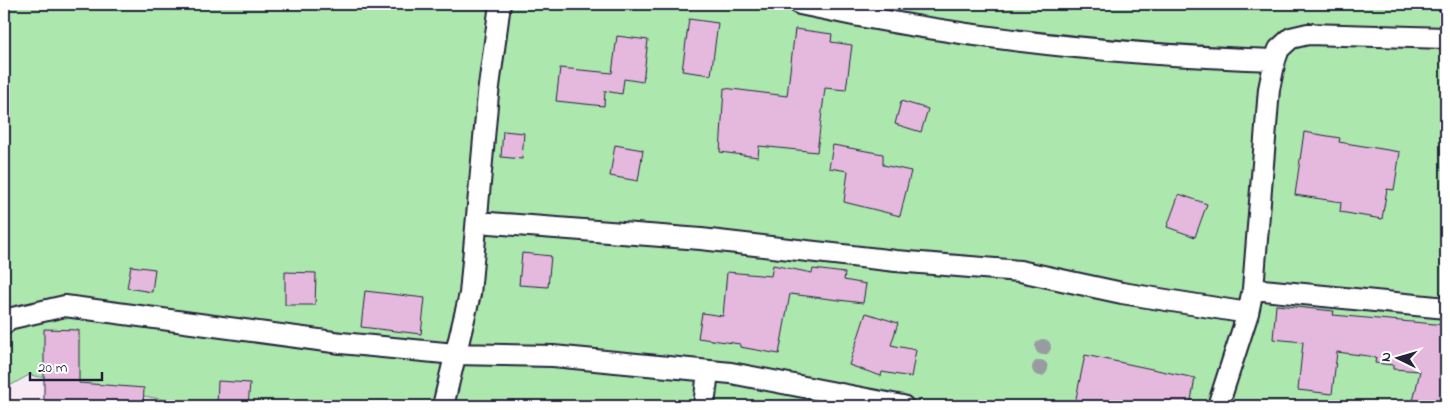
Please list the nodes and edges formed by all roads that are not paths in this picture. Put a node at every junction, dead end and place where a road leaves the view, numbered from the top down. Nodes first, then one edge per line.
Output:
1 (500, 4) edge
2 (800, 4) edge
3 (1446, 38) edge
4 (1275, 60) junction
5 (477, 222) junction
6 (1253, 289) junction
7 (1446, 308) edge
8 (1248, 312) junction
9 (4, 324) edge
10 (455, 354) junction
11 (708, 371) junction
12 (443, 406) edge
13 (704, 406) edge
14 (903, 406) edge
15 (1218, 406) edge

1 - 5 street
2 - 4 street
3 - 4 street
4 - 6 street
5 - 8 street
5 - 10 street
6 - 7 street
6 - 8 street
8 - 15 street
9 - 10 street
10 - 11 street
10 - 12 street
11 - 13 street
11 - 14 street

